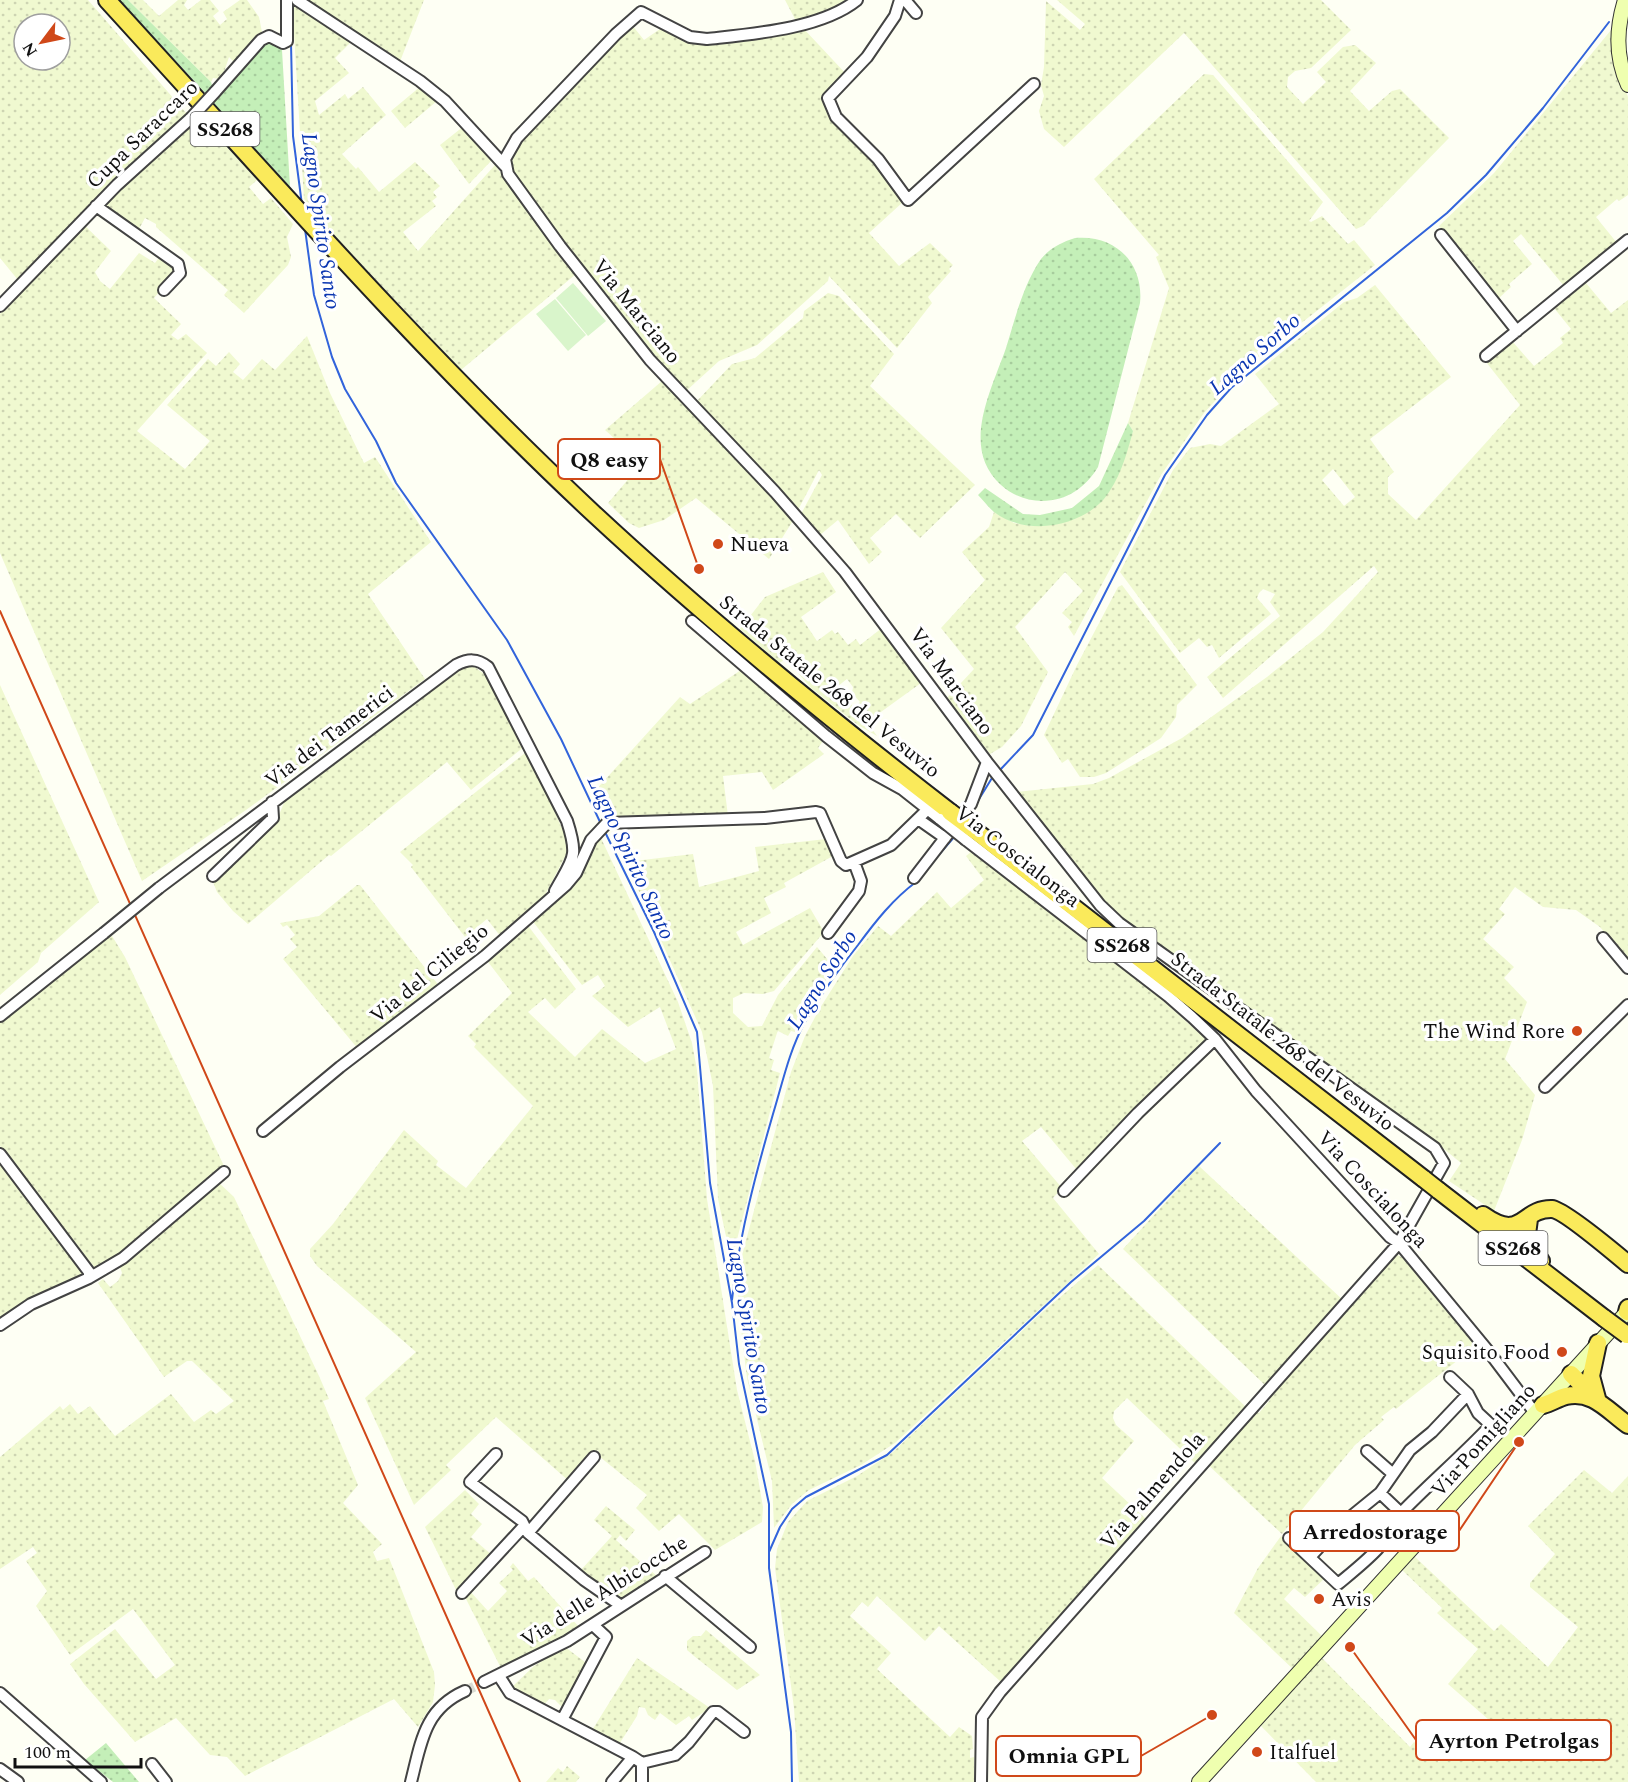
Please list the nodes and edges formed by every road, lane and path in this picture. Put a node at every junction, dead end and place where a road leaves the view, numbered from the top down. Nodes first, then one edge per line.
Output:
1 (107, 0) edge
2 (287, 0) edge
3 (297, 0) edge
4 (857, 0) edge
5 (900, 0) edge
6 (905, 0) edge
7 (1625, 0) edge
8 (916, 12) dead end
9 (1034, 84) dead end
10 (1628, 85) edge
11 (505, 166) junction
12 (96, 206) junction
13 (1441, 235) dead end
14 (1628, 240) edge
15 (164, 290) dead end
16 (0, 306) edge
17 (1517, 331) junction
18 (1486, 356) dead end
19 (692, 621) dead end
20 (987, 762) junction
21 (272, 802) junction
22 (928, 809) junction
23 (945, 815) junction
24 (918, 819) junction
25 (970, 835) junction
26 (945, 838) junction
27 (854, 862) junction
28 (213, 876) dead end
29 (914, 878) dead end
30 (554, 893) junction
31 (828, 933) dead end
32 (1603, 938) dead end
33 (1628, 968) edge
34 (1628, 1005) edge
35 (0, 1016) edge
36 (1215, 1039) junction
37 (1545, 1087) dead end
38 (263, 1131) dead end
39 (1435, 1148) joint
40 (0, 1154) edge
41 (224, 1172) dead end
42 (1064, 1191) dead end
43 (1443, 1194) junction
44 (1529, 1219) junction
45 (1399, 1243) junction
46 (1625, 1260) edge
47 (1628, 1274) edge
48 (89, 1278) junction
49 (1578, 1298) junction
50 (1628, 1310) edge
51 (0, 1324) edge
52 (1627, 1336) edge
53 (1598, 1343) junction
54 (1571, 1374) junction
55 (1449, 1377) dead end
56 (1468, 1394) junction
57 (1598, 1402) junction
58 (1539, 1409) junction
59 (1628, 1425) edge
60 (1367, 1451) dead end
61 (496, 1454) dead end
62 (594, 1457) dead end
63 (1393, 1474) junction
64 (1380, 1493) junction
65 (1401, 1513) junction
66 (526, 1529) junction
67 (1426, 1535) junction
68 (1289, 1538) dead end
69 (705, 1552) dead end
70 (1310, 1557) junction
71 (665, 1576) junction
72 (462, 1593) dead end
73 (620, 1605) junction
74 (593, 1625) junction
75 (750, 1647) dead end
76 (499, 1676) junction
77 (484, 1682) tunnel mouth
78 (465, 1691) tunnel mouth
79 (0, 1693) edge
80 (562, 1720) junction
81 (744, 1732) dead end
82 (637, 1760) junction
83 (152, 1764) dead end
84 (0, 1769) edge
85 (18, 1782) edge
86 (101, 1782) edge
87 (166, 1782) edge
88 (411, 1782) edge
89 (612, 1782) edge
90 (642, 1782) edge
91 (981, 1782) edge
92 (1199, 1782) edge

1 - 23 highway, Strada Statale 268 del Vesuvio / SS268
2 - 12 street, Cupa Saraccaro, bridge
3 - 11 street, Via Marciano
4 - 11 street
5 - 9 street
6 - 8 street
7 - 10 main road
11 - 20 street, Via Marciano
12 - 15 street
12 - 16 street, Cupa Saraccaro
13 - 17 street
14 - 17 street
17 - 18 street
19 - 22 street, Via Coscialonga
20 - 26 street
20 - 39 street, Via Marciano
21 - 28 street
21 - 30 street, Via dei Tamerici
21 - 35 street, Via dei Tamerici, bridge
22 - 23 street, Via Coscialonga
22 - 24 street
23 - 25 highway, Strada Statale 268 del Vesuvio / SS268, bridge
24 - 26 street
24 - 27 street
25 - 36 street, Via Coscialonga
25 - 43 highway, Strada Statale 268 del Vesuvio / SS268, bridge
26 - 29 street
27 - 30 street, Via del Ciliegio
27 - 31 street
30 - 38 street, Via del Ciliegio
32 - 33 street
34 - 37 street
36 - 42 street
36 - 45 street, Via Coscialonga
39 - 45 street, Via Palmendola
40 - 48 street
41 - 48 street
43 - 44 highway, SS268
43 - 49 highway, Strada Statale 268 del Vesuvio / SS268
44 - 46 highway, SS268
44 - 49 highway
45 - 58 street, Via Coscialonga
45 - 91 street, Via Palmendola
46 - 47 highway
48 - 51 street
49 - 52 highway, Strada Statale 268 del Vesuvio / SS268, bridge
50 - 53 main road, Via Pomigliano
53 - 54 main road, Via Pomigliano
53 - 57 highway
54 - 57 highway
54 - 58 main road, Via Pomigliano
55 - 56 street
56 - 63 street
56 - 65 street
57 - 58 highway
57 - 59 highway
58 - 67 main road, Via Pomigliano
60 - 63 street
61 - 66 street
62 - 66 street
63 - 64 street
64 - 65 street
64 - 70 street
65 - 67 street
65 - 70 street
66 - 72 street
66 - 73 street
67 - 92 main road, Via Pomigliano
68 - 70 street
69 - 71 street, Via delle Albicocche
71 - 73 street, Via delle Albicocche
71 - 75 street
73 - 74 street, Via delle Albicocche
74 - 76 street, Via delle Albicocche
74 - 80 street
76 - 77 street, Via delle Albicocche
76 - 80 street
78 - 88 street
79 - 86 street
80 - 82 street
81 - 82 street
82 - 89 street
82 - 90 street
83 - 87 street
84 - 85 street

